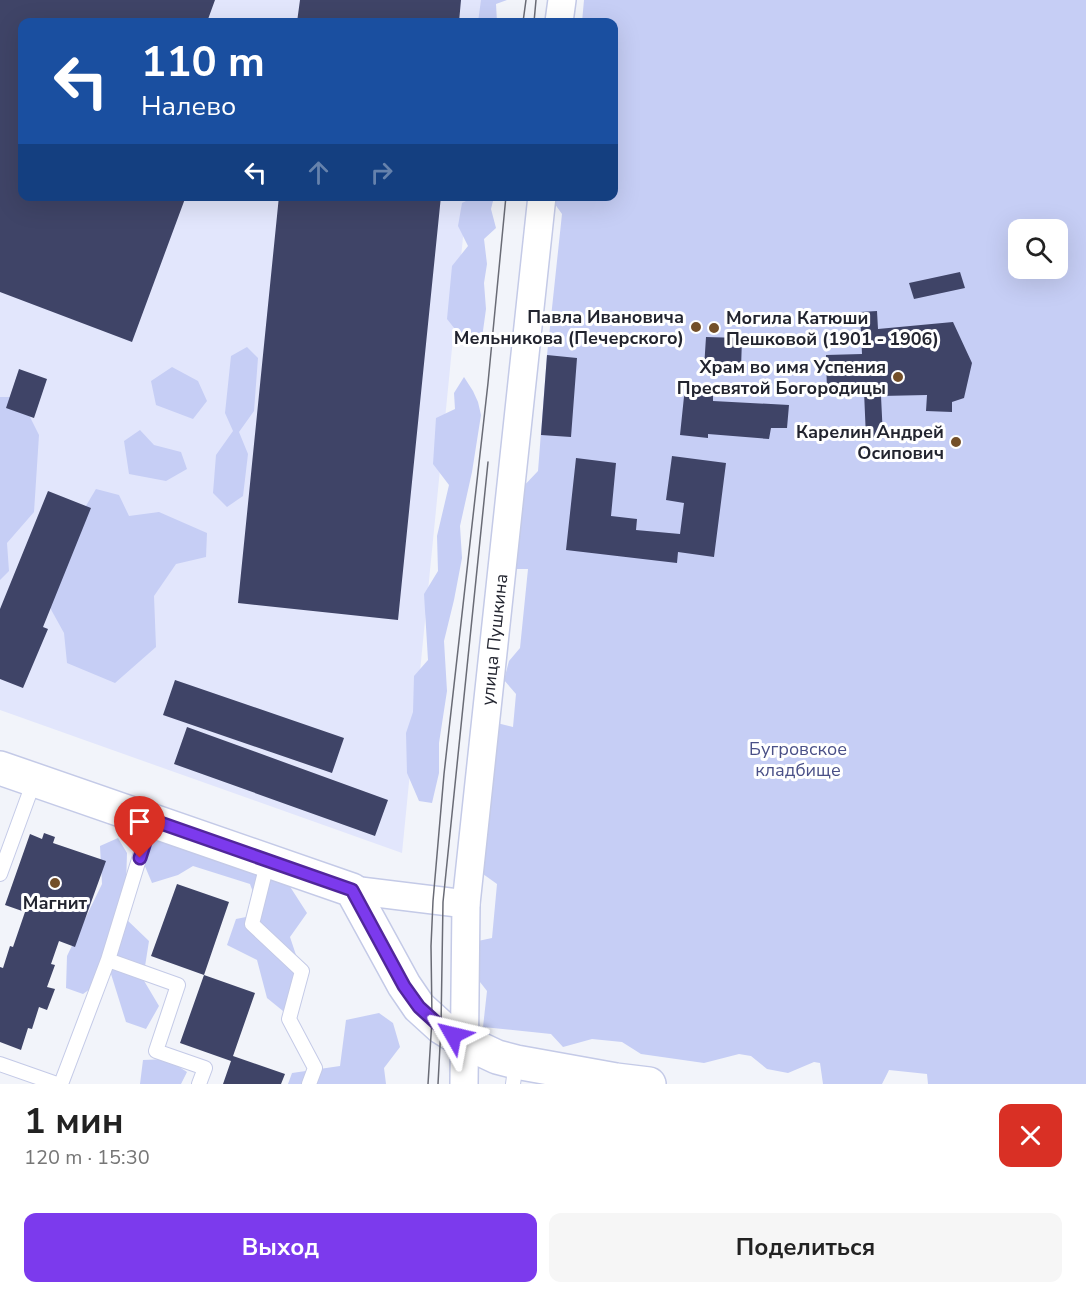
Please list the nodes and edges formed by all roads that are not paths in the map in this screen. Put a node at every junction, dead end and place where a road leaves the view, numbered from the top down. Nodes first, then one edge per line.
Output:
1 (562, 0) edge
2 (560, 18) edge
3 (541, 201) edge
4 (0, 768) edge
5 (34, 781) junction
6 (152, 820) junction
7 (268, 860) junction
8 (0, 874) edge
9 (352, 890) junction
10 (391, 895) junction
11 (466, 904) junction
12 (379, 939) junction
13 (108, 960) junction
14 (465, 1042) junction
15 (0, 1064) edge
16 (515, 1073) edge
17 (616, 1082) edge
18 (59, 1084) edge
19 (199, 1084) edge
20 (309, 1084) edge
21 (464, 1084) edge
22 (650, 1084) edge

1 - 2 street
3 - 11 street, улица Пушкина
4 - 5 street
5 - 6 street
5 - 8 lane
6 - 7 street
6 - 13 lane
7 - 9 street
7 - 20 lane
9 - 10 street
9 - 12 street
10 - 11 street
10 - 12 street
11 - 14 street, улица Пушкина
12 - 14 street
13 - 18 lane
13 - 19 lane
14 - 16 street
14 - 21 street, улица Пушкина
15 - 18 lane
16 - 17 street
17 - 22 street

